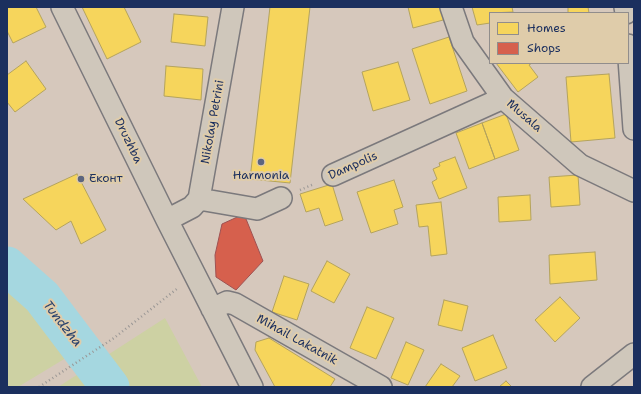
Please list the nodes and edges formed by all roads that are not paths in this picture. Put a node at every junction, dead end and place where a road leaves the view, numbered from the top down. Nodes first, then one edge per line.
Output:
1 (62, 7) edge
2 (234, 7) edge
3 (451, 7) edge
4 (629, 59) edge
5 (503, 98) junction
6 (634, 129) edge
7 (333, 175) road end
8 (634, 191) edge
9 (281, 198) road end
10 (199, 199) junction
11 (167, 220) junction
12 (212, 309) junction
13 (634, 354) edge
14 (252, 387) edge
15 (382, 387) edge
16 (592, 387) edge

1 - 11 street, Druzhba
2 - 10 street, Nikolay Petrini
3 - 5 street, Musala
4 - 6 street
5 - 7 street, Dampolis
5 - 8 street, Musala
9 - 10 street
10 - 11 street
11 - 12 street, Druzhba
12 - 14 street
12 - 15 street, Mihail Lakatnik
13 - 16 street

